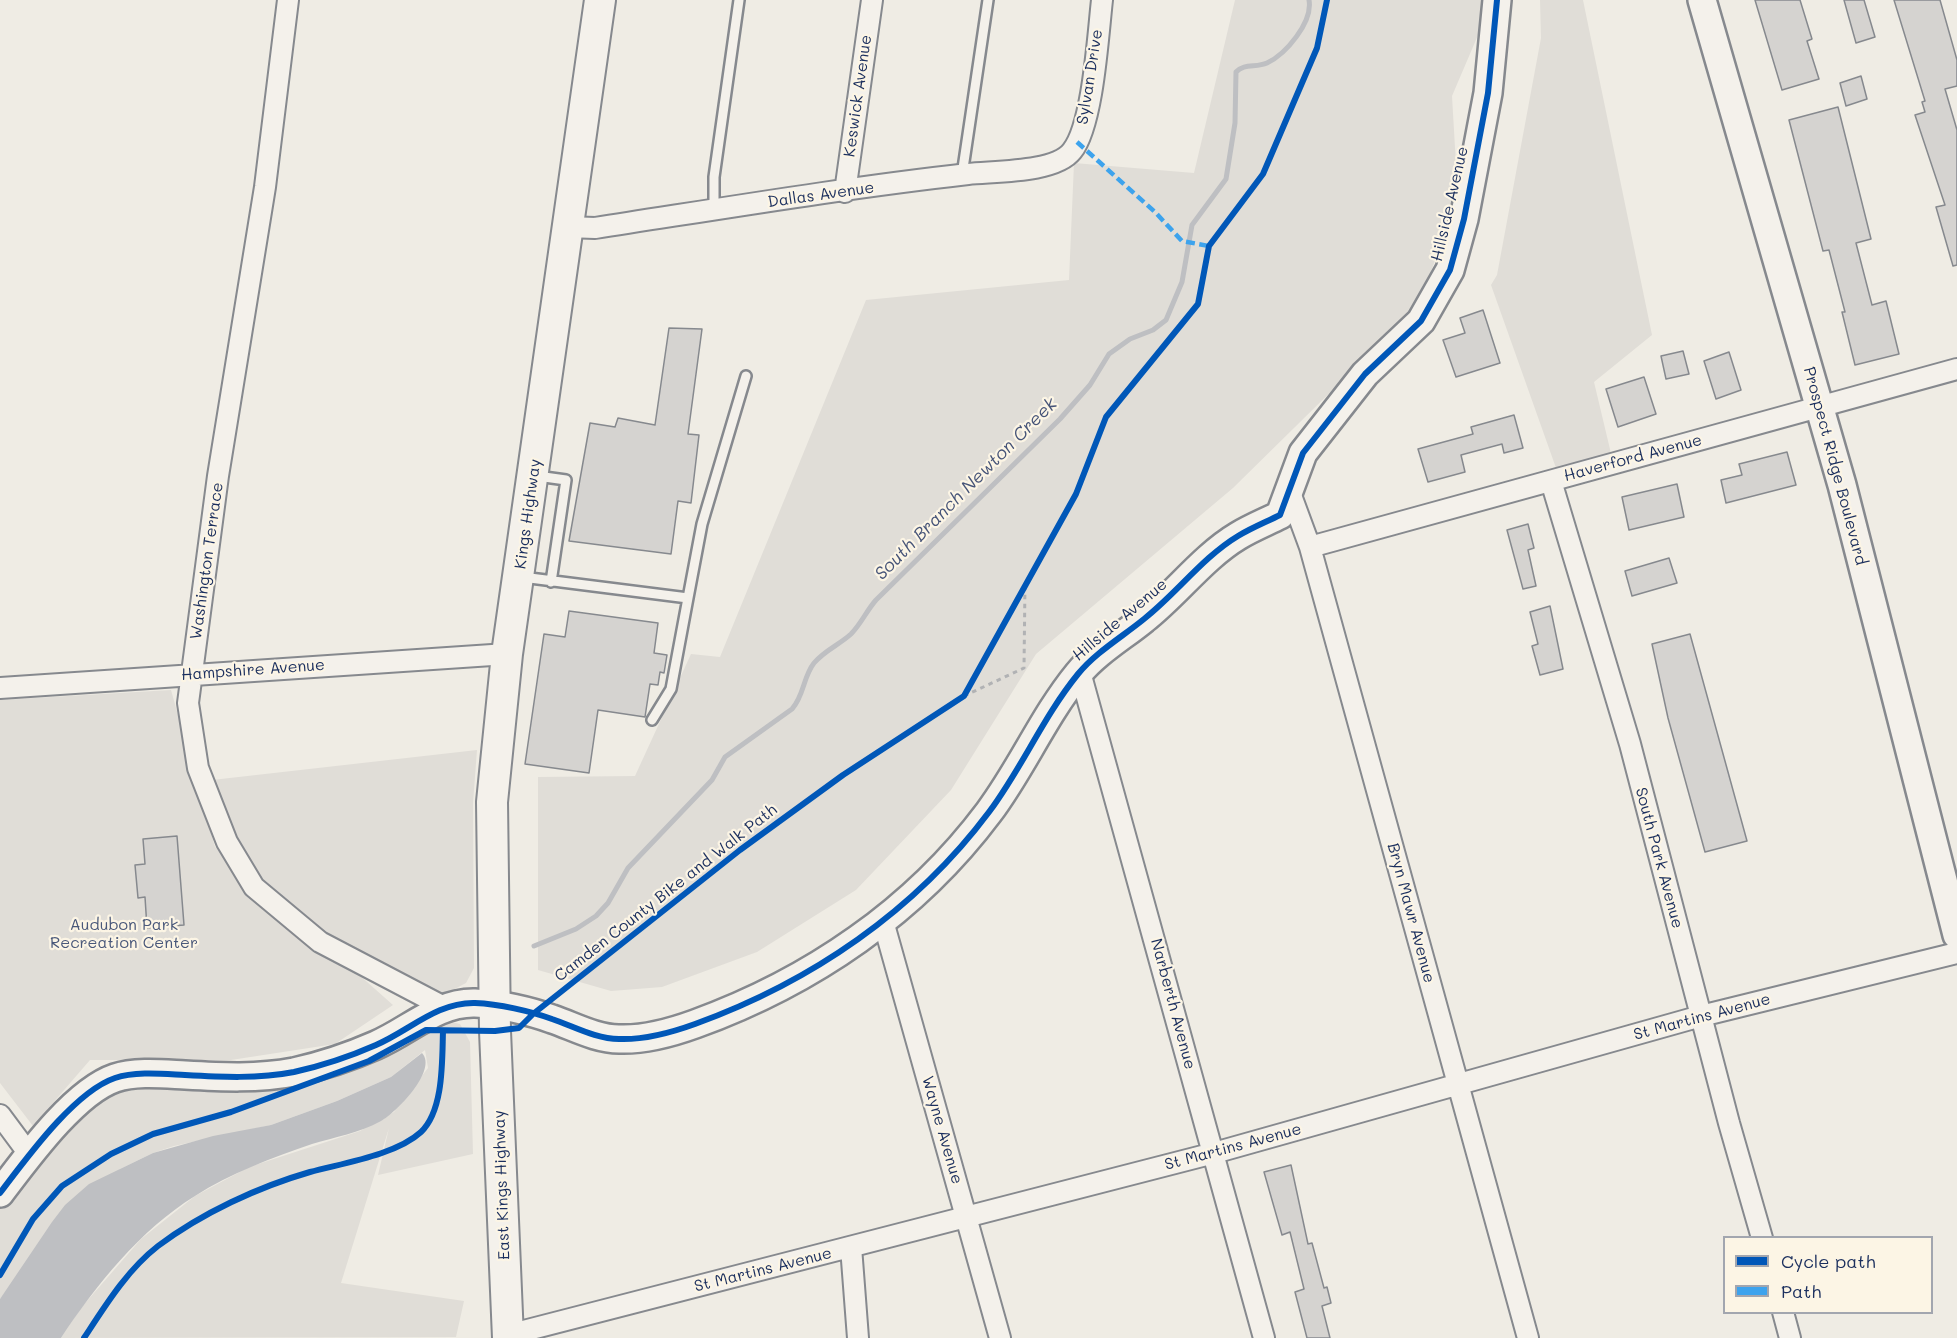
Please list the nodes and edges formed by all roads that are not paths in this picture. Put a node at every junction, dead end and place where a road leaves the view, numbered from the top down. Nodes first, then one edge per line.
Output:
1 (288, 0) edge
2 (600, 0) edge
3 (739, 0) edge
4 (872, 0) edge
5 (988, 0) edge
6 (1102, 0) edge
7 (1497, 0) edge
8 (1702, 0) edge
9 (1072, 152) joint
10 (962, 175) junction
11 (845, 192) junction
12 (714, 210) junction
13 (567, 227) junction
14 (1957, 369) edge
15 (746, 376) dead end
16 (1819, 407) junction
17 (534, 475) junction
18 (1551, 481) junction
19 (1289, 490) junction
20 (1310, 547) junction
21 (520, 577) junction
22 (551, 582) junction
23 (688, 598) junction
24 (507, 654) junction
25 (1080, 672) junction
26 (192, 674) junction
27 (0, 688) edge
28 (652, 720) dead end
29 (883, 921) junction
30 (1957, 935) edge
31 (1957, 953) edge
32 (444, 1007) junction
33 (1701, 1016) junction
34 (496, 1019) junction
35 (1458, 1083) junction
36 (0, 1115) edge
37 (1214, 1153) junction
38 (29, 1154) junction
39 (0, 1193) edge
40 (966, 1216) junction
41 (1761, 1236) edge
42 (851, 1247) junction
43 (1784, 1314) edge
44 (508, 1336) edge
45 (858, 1338) edge
46 (1000, 1338) edge
47 (1264, 1338) edge
48 (1528, 1338) edge
49 (1790, 1338) edge

1 - 26 street, Washington Terrace
2 - 13 main road, Kings Highway
3 - 12 lane
4 - 11 street, Keswick Avenue
5 - 10 lane
6 - 9 street, Sylvan Drive
7 - 19 street, Hillside Avenue
8 - 16 street, Prospect Ridge Boulevard
9 - 10 street, Dallas Avenue
10 - 11 street, Dallas Avenue
11 - 12 street, Dallas Avenue
12 - 13 street, Dallas Avenue
13 - 17 main road, Kings Highway
14 - 16 street, Haverford Avenue
15 - 23 lane
16 - 18 street, Haverford Avenue
16 - 30 street, Prospect Ridge Boulevard
17 - 21 main road, Kings Highway
17 - 22 lane
18 - 20 street, Haverford Avenue
18 - 33 street, South Park Avenue
19 - 20 street, Bryn Mawr Avenue
19 - 25 street, Hillside Avenue
20 - 35 street, Bryn Mawr Avenue
21 - 22 lane
21 - 24 main road, Kings Highway
22 - 23 lane
23 - 28 lane
24 - 26 street, Hampshire Avenue
24 - 34 main road, Kings Highway
25 - 29 street, Hillside Avenue
25 - 37 street, Narberth Avenue
26 - 27 street, Hampshire Avenue
26 - 32 street, Washington Terrace
29 - 34 street, Hillside Avenue
29 - 40 street, Wayne Avenue
31 - 33 street, St Martins Avenue
32 - 34 street, Hillside Avenue
32 - 38 street
33 - 35 street, St Martins Avenue
33 - 41 street, South Park Avenue
34 - 44 main road, East Kings Highway
35 - 37 street, St Martins Avenue
35 - 48 street, Bryn Mawr Avenue
36 - 38 street
37 - 40 street, St Martins Avenue
37 - 47 street, Narberth Avenue
38 - 39 street
40 - 42 street, St Martins Avenue
40 - 46 street, Wayne Avenue
42 - 44 street, St Martins Avenue
42 - 45 street
43 - 49 street

